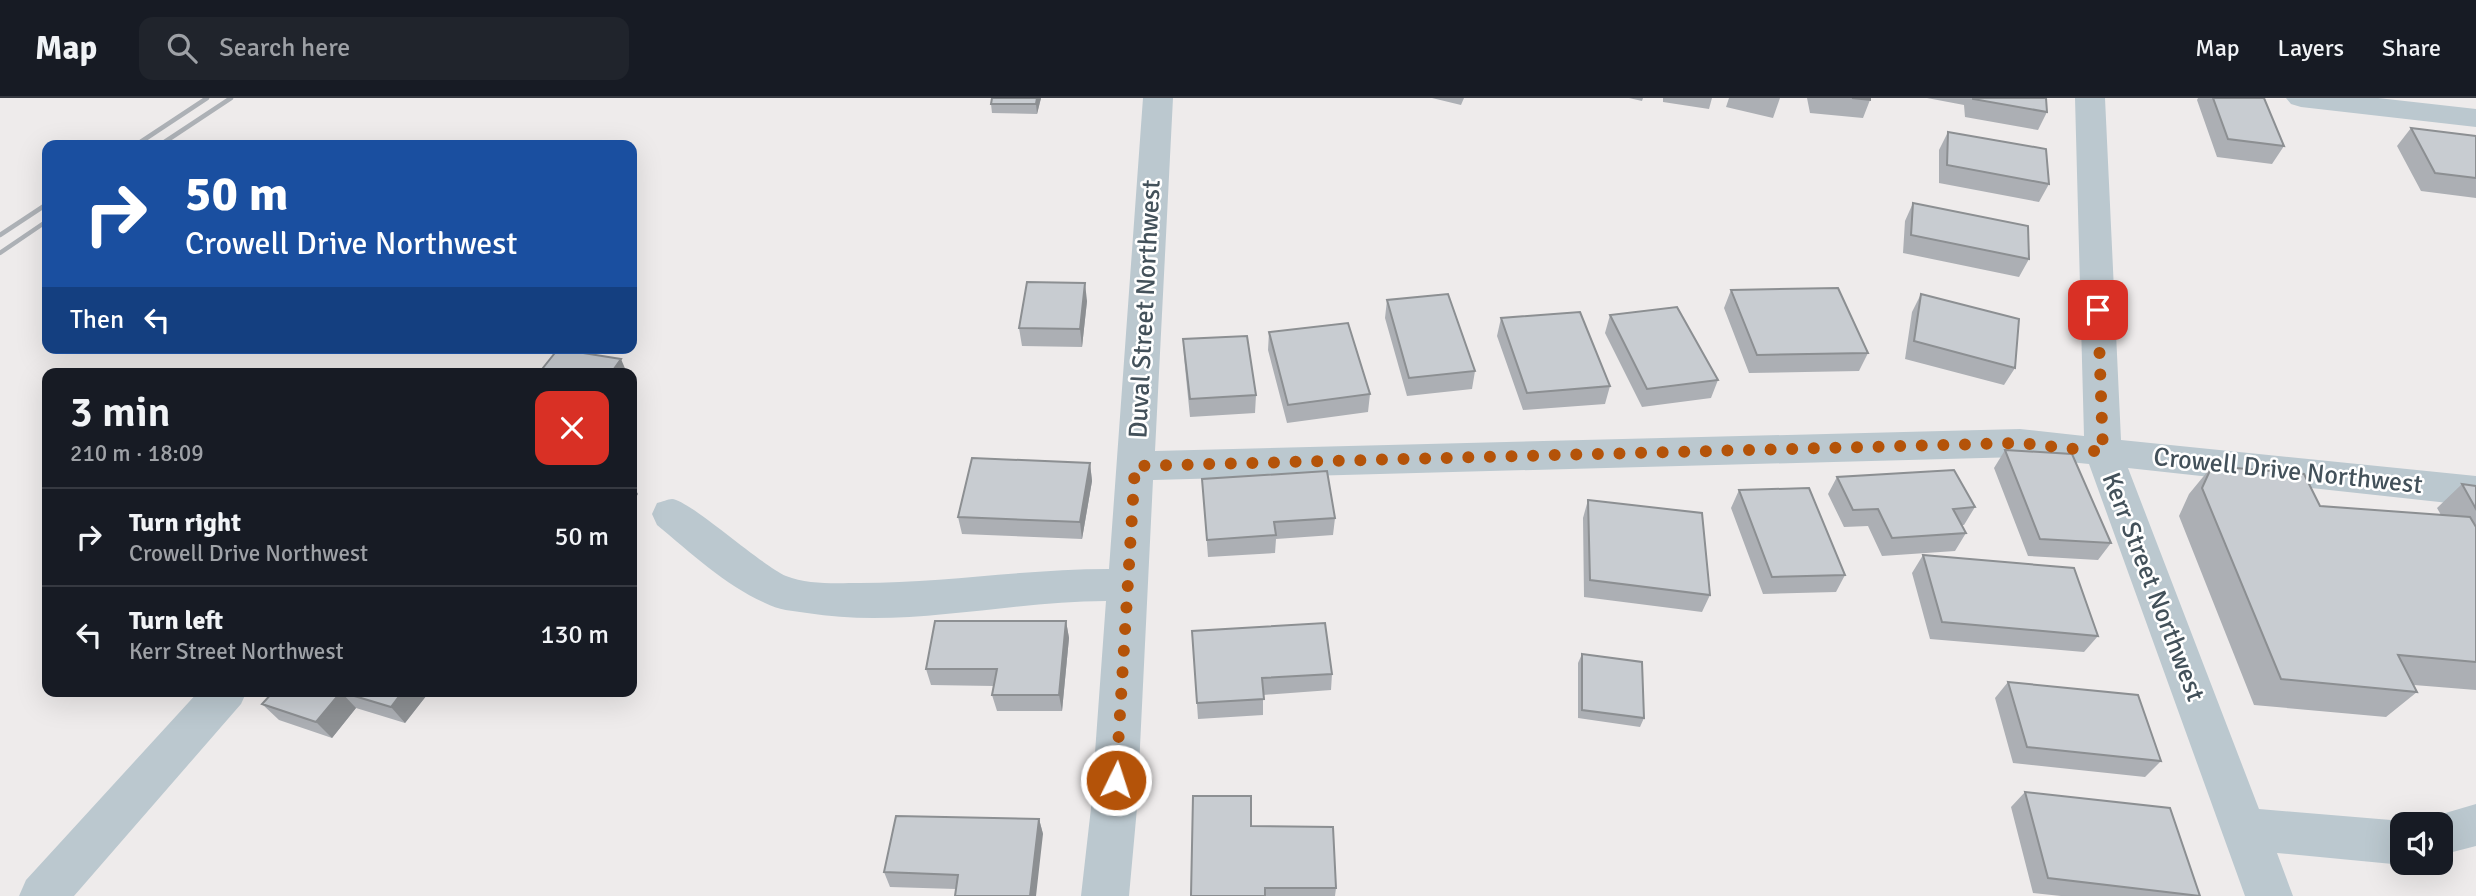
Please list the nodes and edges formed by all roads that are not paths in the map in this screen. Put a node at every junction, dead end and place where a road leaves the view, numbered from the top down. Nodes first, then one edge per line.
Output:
1 (1158, 98) edge
2 (2090, 98) edge
3 (2301, 98) edge
4 (2476, 118) edge
5 (2103, 452) junction
6 (1135, 466) junction
7 (2476, 491) edge
8 (671, 514) dead end
9 (1128, 585) junction
10 (221, 697) edge
11 (2244, 829) junction
12 (2390, 842) edge
13 (43, 896) edge
14 (1105, 896) edge
15 (2269, 896) edge

1 - 6 street, Duval Street Northwest
2 - 5 street, Kerr Street Northwest
3 - 4 street
5 - 6 street, Crowell Drive Northwest
5 - 7 street, Crowell Drive Northwest
5 - 11 street, Kerr Street Northwest
6 - 9 street, Duval Street Northwest
8 - 9 street
9 - 14 street, Duval Street Northwest
10 - 13 street
11 - 12 street
11 - 15 street, Kerr Street Northwest

